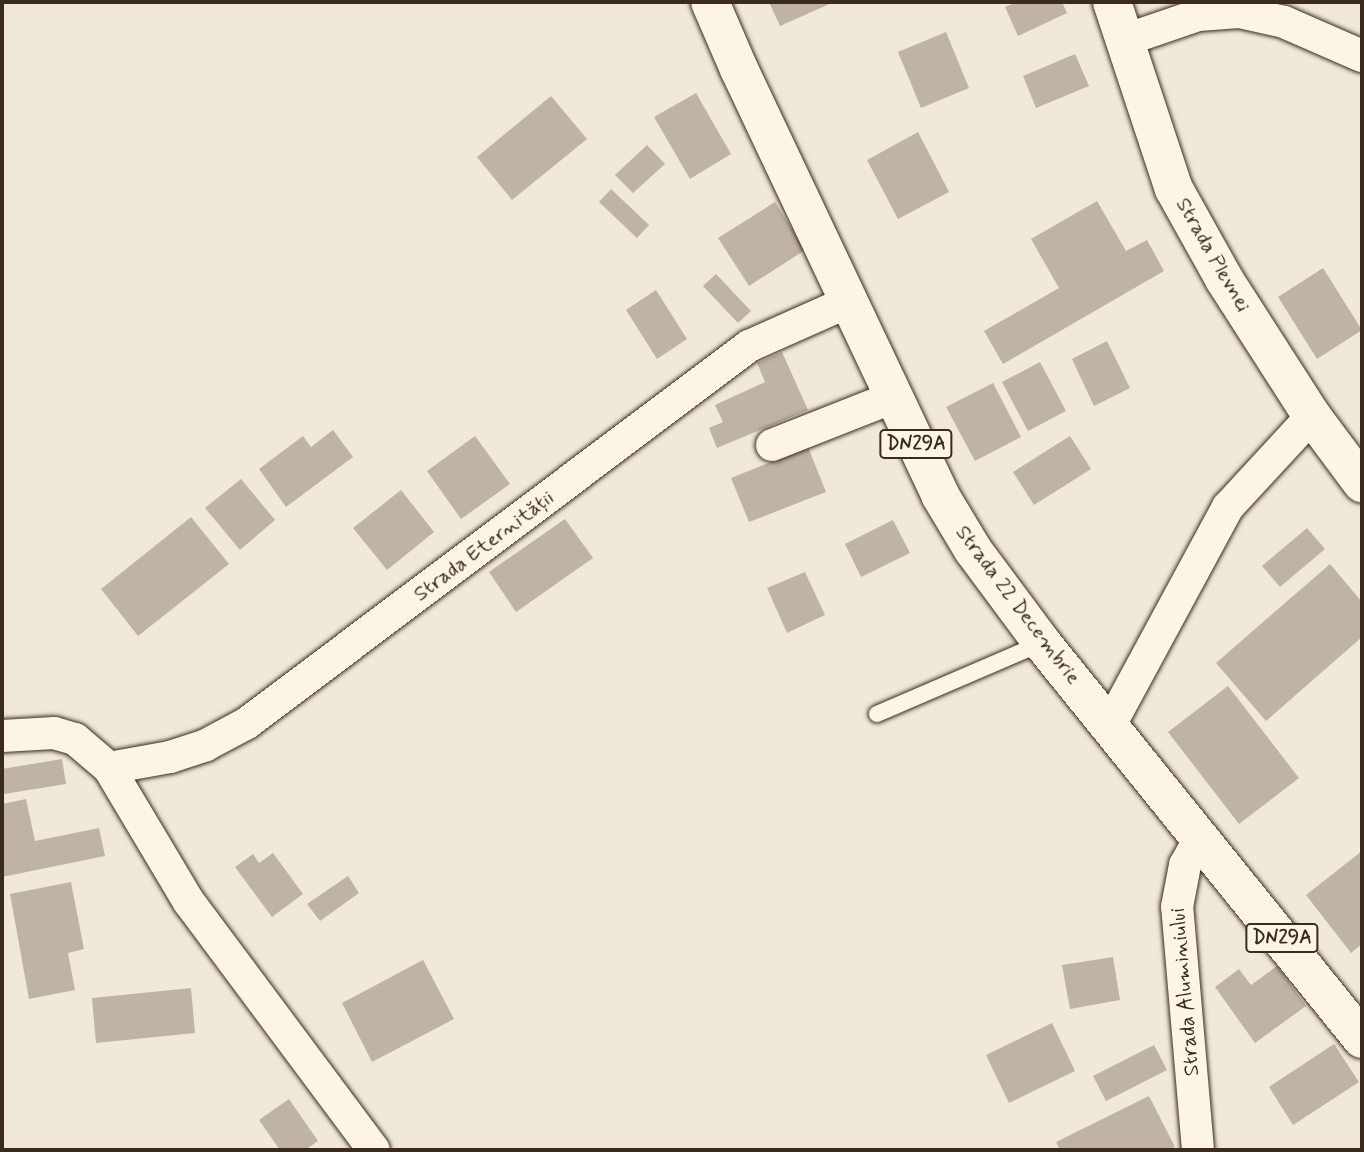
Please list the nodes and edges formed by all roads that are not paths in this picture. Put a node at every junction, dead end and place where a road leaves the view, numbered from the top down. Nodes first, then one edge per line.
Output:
1 (710, 2) edge
2 (1112, 2) edge
3 (1125, 40) junction
4 (1362, 56) edge
5 (850, 301) junction
6 (894, 397) junction
7 (1312, 416) junction
8 (772, 444) dead end
9 (1362, 483) edge
10 (1042, 643) junction
11 (877, 714) dead end
12 (1111, 724) junction
13 (2, 736) edge
14 (109, 768) junction
15 (1200, 838) junction
16 (1362, 1039) edge
17 (374, 1150) edge
18 (1198, 1150) edge

1 - 5 main road, Strada 22 Decembrie / DN29A
2 - 3 main road, Strada Plevnei
3 - 4 street
3 - 7 main road, Strada Plevnei
5 - 6 main road, Strada 22 Decembrie / DN29A
5 - 14 street, Strada Eternității
6 - 8 street
6 - 10 main road, Strada 22 Decembrie / DN29A
7 - 9 main road, Strada Plevnei
7 - 12 street
10 - 11 lane
10 - 12 main road, Strada 22 Decembrie / DN29A
12 - 15 main road, Strada 22 Decembrie / DN29A
13 - 14 street
14 - 17 street
15 - 16 main road, Strada 22 Decembrie / DN29A
15 - 18 street, Strada Aluminiului

